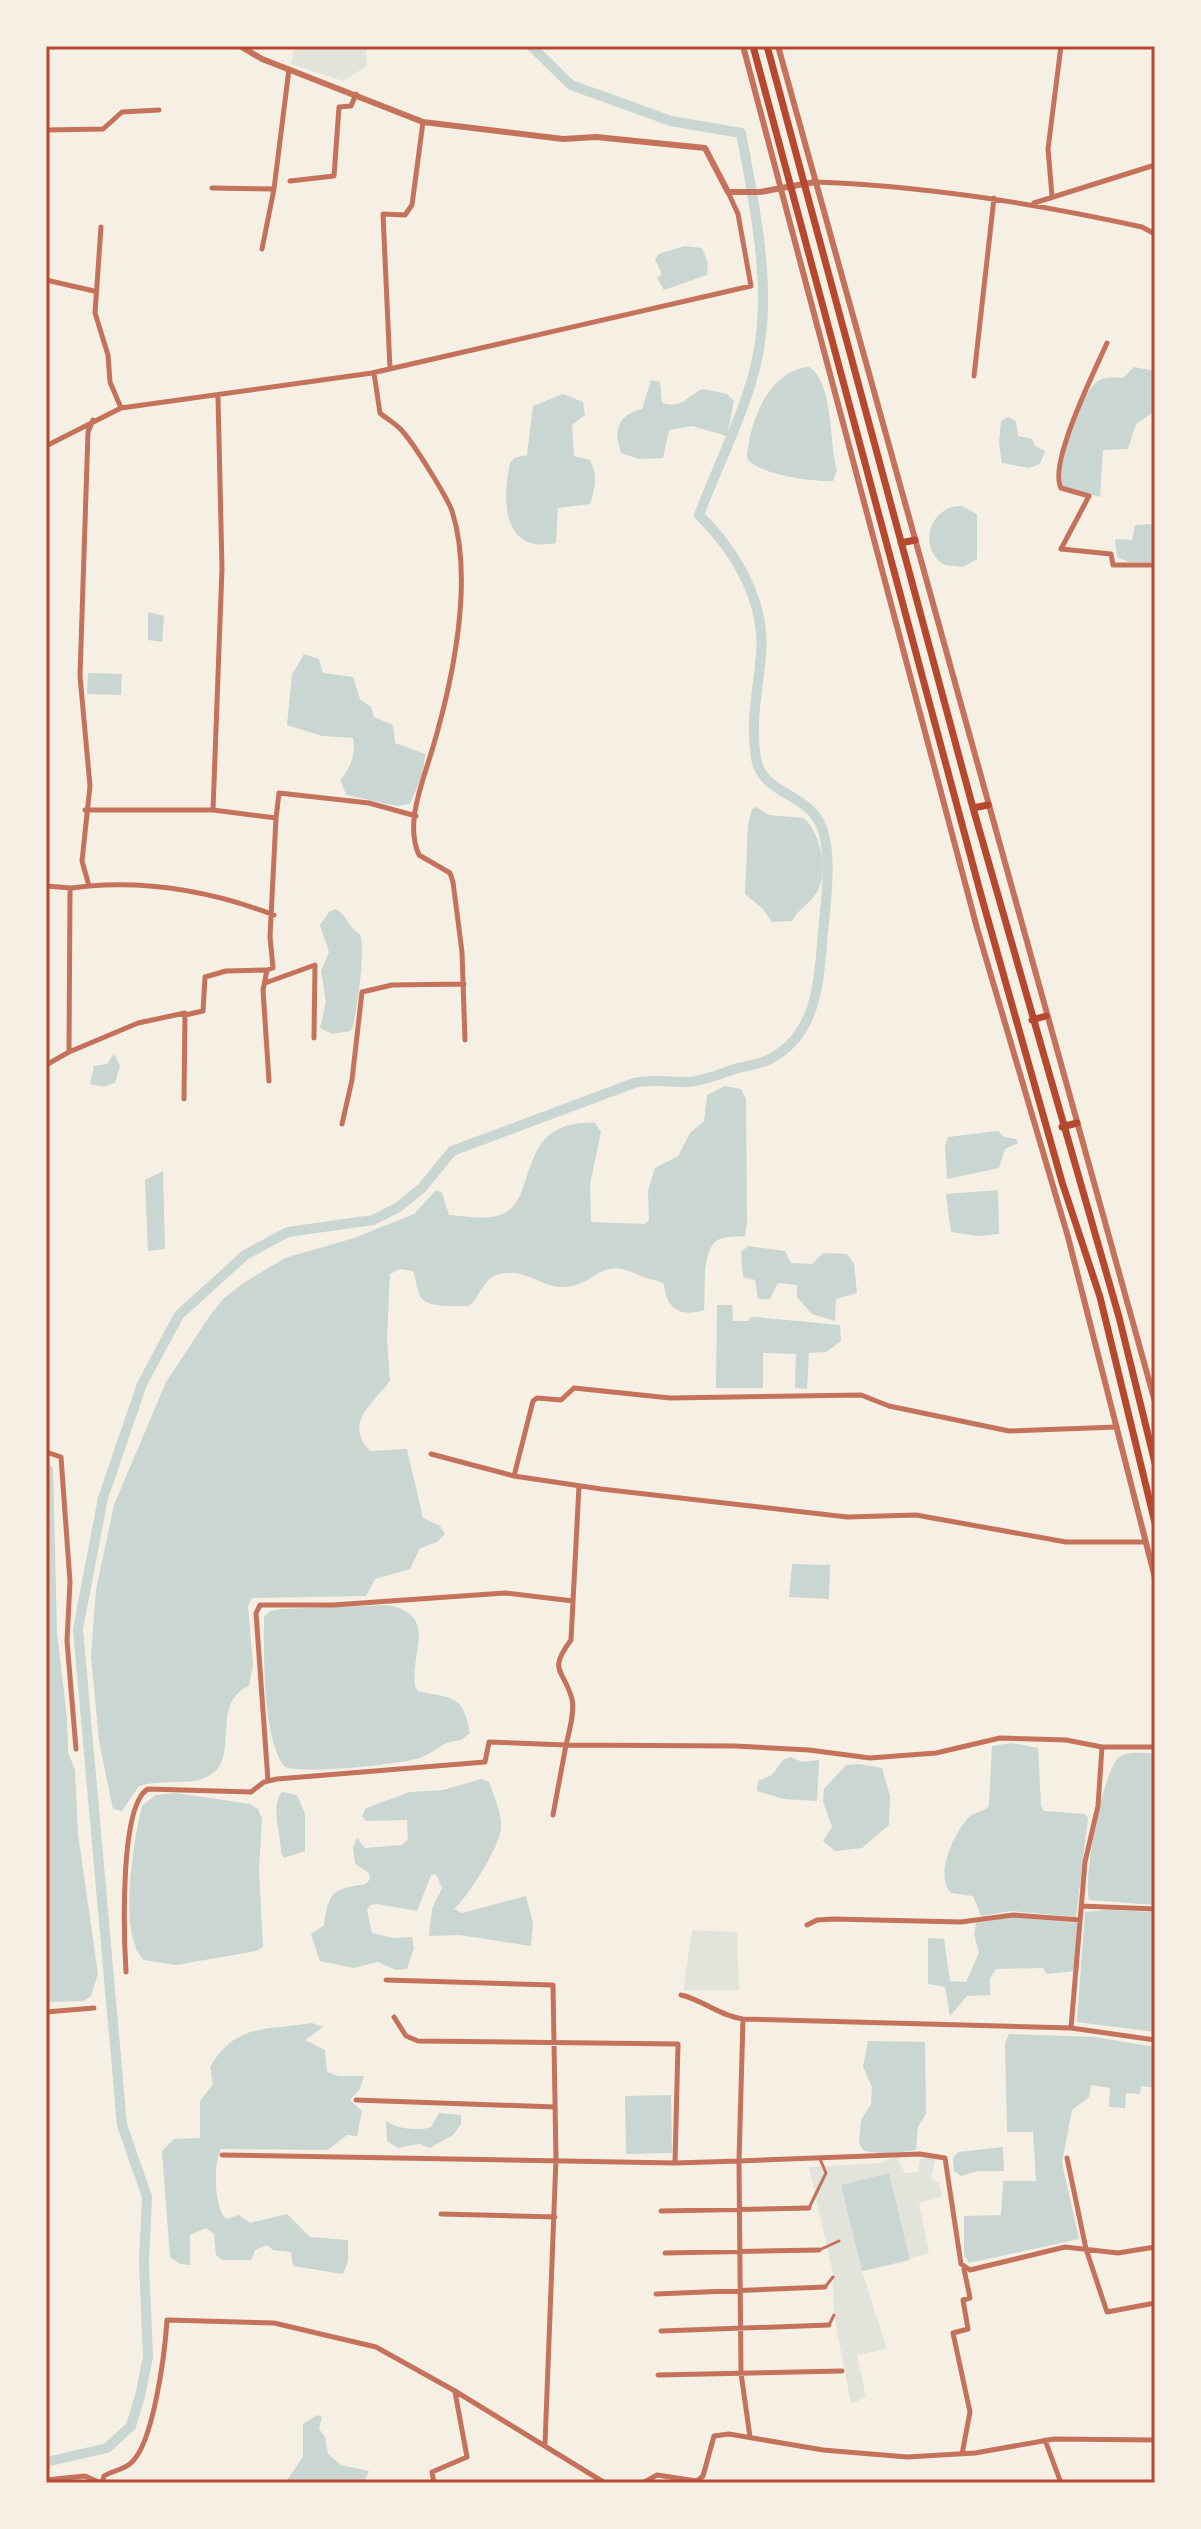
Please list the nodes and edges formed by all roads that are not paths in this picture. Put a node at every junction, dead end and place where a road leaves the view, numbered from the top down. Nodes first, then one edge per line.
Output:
1 (240, 46) edge
2 (743, 46) edge
3 (753, 46) edge
4 (767, 46) edge
5 (778, 46) edge
6 (1061, 46) edge
7 (289, 69) junction
8 (357, 93) junction
9 (159, 110) dead end
10 (423, 122) junction
11 (46, 130) edge
12 (1155, 165) edge
13 (290, 181) dead end
14 (815, 182) junction
15 (212, 188) dead end
16 (274, 189) junction
17 (780, 189) junction
18 (728, 192) junction
19 (1052, 196) junction
20 (994, 198) junction
21 (1034, 203) junction
22 (101, 227) dead end
23 (1155, 234) edge
24 (262, 249) dead end
25 (46, 280) edge
26 (94, 291) junction
27 (1107, 343) dead end
28 (390, 369) junction
29 (374, 373) junction
30 (974, 376) dead end
31 (218, 397) junction
32 (121, 408) junction
33 (94, 420) junction
34 (46, 446) edge
35 (915, 540) junction
36 (901, 543) junction
37 (888, 546) junction
38 (877, 549) junction
39 (1155, 565) edge
40 (988, 805) junction
41 (973, 808) junction
42 (85, 810) junction
43 (213, 810) junction
44 (416, 816) junction
45 (276, 818) junction
46 (961, 820) junction
47 (950, 823) junction
48 (46, 886) edge
49 (89, 886) junction
50 (71, 888) junction
51 (274, 915) junction
52 (267, 970) junction
53 (265, 983) junction
54 (464, 984) junction
55 (186, 1013) junction
56 (1046, 1016) junction
57 (1032, 1020) junction
58 (314, 1038) dead end
59 (465, 1040) dead end
60 (69, 1052) junction
61 (46, 1065) edge
62 (1032, 1075) junction
63 (1020, 1078) junction
64 (269, 1081) dead end
65 (184, 1099) dead end
66 (1077, 1123) junction
67 (342, 1124) dead end
68 (1062, 1127) junction
69 (1079, 1235) junction
70 (1068, 1237) junction
71 (1155, 1402) edge
72 (1117, 1427) junction
73 (46, 1452) edge
74 (431, 1454) dead end
75 (1155, 1463) edge
76 (514, 1476) junction
77 (579, 1486) junction
78 (1155, 1523) edge
79 (1144, 1542) junction
80 (1155, 1578) edge
81 (573, 1601) junction
82 (566, 1745) junction
83 (1102, 1747) junction
84 (1155, 1747) edge
85 (76, 1749) dead end
86 (268, 1781) junction
87 (553, 1815) dead end
88 (1081, 1906) junction
89 (1155, 1909) edge
90 (1080, 1920) junction
91 (807, 1925) dead end
92 (126, 1972) dead end
93 (386, 1980) dead end
94 (681, 1995) dead end
95 (94, 2008) dead end
96 (46, 2012) edge
97 (394, 2017) dead end
98 (743, 2019) junction
99 (1071, 2028) junction
100 (1155, 2040) edge
101 (554, 2043) junction
102 (356, 2100) dead end
103 (555, 2107) junction
104 (222, 2155) dead end
105 (1067, 2158) dead end
106 (556, 2159) junction
107 (820, 2159) junction
108 (739, 2161) junction
109 (675, 2163) junction
110 (809, 2208) joint
111 (738, 2210) junction
112 (661, 2211) dead end
113 (441, 2214) dead end
114 (555, 2217) junction
115 (839, 2241) dead end
116 (1155, 2247) edge
117 (1086, 2249) junction
118 (819, 2250) joint
119 (739, 2252) junction
120 (665, 2253) dead end
121 (964, 2269) junction
122 (833, 2277) dead end
123 (825, 2287) joint
124 (740, 2290) junction
125 (656, 2294) dead end
126 (1155, 2303) edge
127 (834, 2315) dead end
128 (829, 2325) joint
129 (741, 2328) junction
130 (661, 2331) dead end
131 (844, 2369) dead end
132 (741, 2373) junction
133 (658, 2375) dead end
134 (455, 2391) junction
135 (750, 2437) junction
136 (1045, 2440) junction
137 (1155, 2440) edge
138 (545, 2444) junction
139 (962, 2454) junction
140 (46, 2480) edge
141 (102, 2483) edge
142 (434, 2483) edge
143 (605, 2483) edge
144 (643, 2483) edge
145 (1061, 2483) edge

1 - 7 street
2 - 17 street
3 - 37 main road
4 - 36 main road
5 - 14 street
6 - 19 street
7 - 8 street
7 - 16 street
8 - 10 street
8 - 13 street
9 - 11 street
10 - 18 street
10 - 28 street
12 - 19 street
14 - 17 street
14 - 20 street
14 - 35 street
15 - 16 street
16 - 24 street
17 - 18 street
17 - 38 street
18 - 28 street
19 - 21 street
20 - 21 street
20 - 30 street
21 - 23 street
22 - 26 street
25 - 26 street
26 - 32 street
27 - 39 street
28 - 29 street
29 - 31 street
29 - 44 street
31 - 32 street
31 - 43 street
32 - 33 street
33 - 34 street
33 - 42 street
35 - 36 main road
35 - 40 street
36 - 41 main road
37 - 38 main road
37 - 46 main road
38 - 47 street
40 - 41 main road
40 - 56 street
41 - 57 main road
42 - 43 street
42 - 49 street
43 - 45 street
44 - 45 street
44 - 54 street
45 - 51 street
46 - 47 main road
46 - 62 main road
47 - 63 street
48 - 50 street
49 - 50 street
49 - 51 street
50 - 60 street
51 - 52 street
52 - 53 street
52 - 55 street
53 - 58 street
53 - 64 street
54 - 59 street
54 - 67 street
55 - 60 street
55 - 65 street
56 - 57 main road
56 - 66 street
57 - 68 main road
60 - 61 street
62 - 63 main road
62 - 69 main road
63 - 70 street
66 - 68 main road
66 - 71 street
68 - 75 main road
69 - 70 main road
69 - 78 main road
70 - 72 street
72 - 76 street
72 - 79 street
73 - 85 street
74 - 76 street
76 - 77 street
77 - 79 street
77 - 81 street
79 - 80 street
81 - 82 street
81 - 86 street
82 - 83 street
82 - 86 street
82 - 87 street
83 - 84 street
83 - 88 street
86 - 92 street
88 - 89 street
88 - 90 street
90 - 91 street
90 - 99 street
93 - 101 street
94 - 98 street
95 - 96 street
97 - 101 street
98 - 99 street
98 - 108 street
99 - 100 street
101 - 103 street
101 - 109 street
102 - 103 street
103 - 106 street
104 - 106 street
105 - 117 street
106 - 109 street
106 - 114 street
107 - 108 street
107 - 110 street
107 - 121 street
108 - 109 street
108 - 111 street
110 - 111 street
111 - 112 street
111 - 119 street
113 - 114 street
114 - 138 street
115 - 118 street
116 - 117 street
117 - 121 street
117 - 126 street
118 - 119 street
119 - 120 street
119 - 124 street
121 - 139 street
122 - 123 street
123 - 124 street
124 - 125 street
124 - 129 street
127 - 128 street
128 - 129 street
129 - 130 street
129 - 132 street
131 - 132 street
132 - 133 street
132 - 135 street
134 - 138 street
134 - 141 street
134 - 142 street
135 - 139 street
135 - 144 street
136 - 137 street
136 - 139 street
136 - 145 street
138 - 143 street
140 - 141 street

